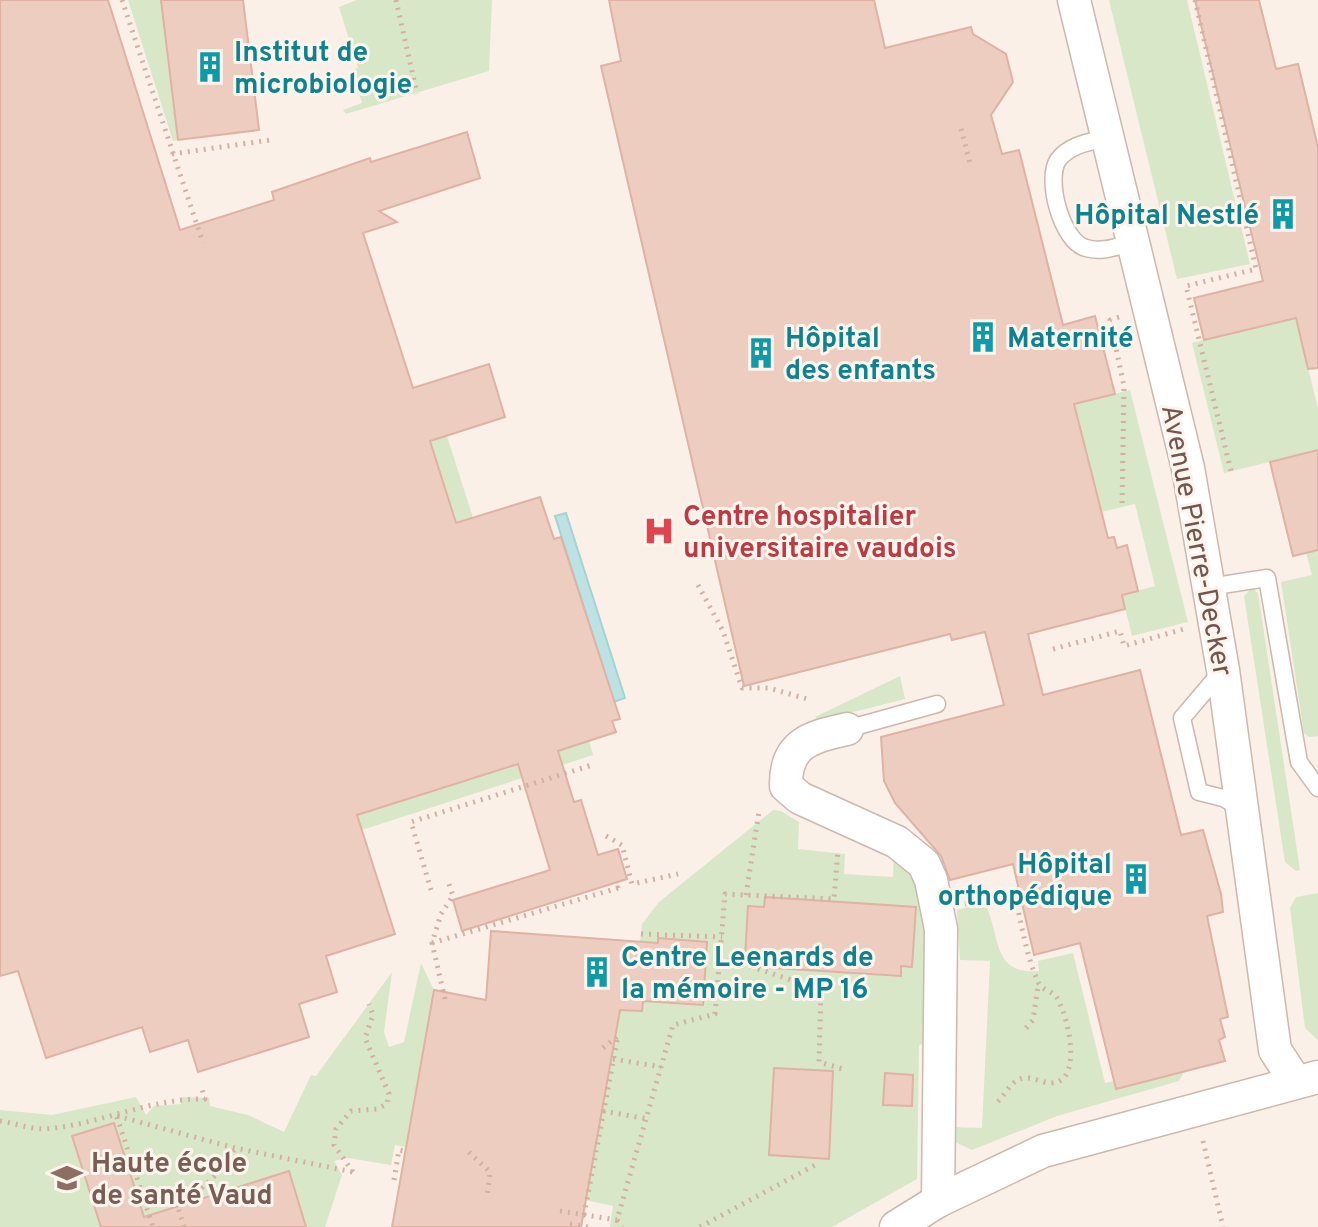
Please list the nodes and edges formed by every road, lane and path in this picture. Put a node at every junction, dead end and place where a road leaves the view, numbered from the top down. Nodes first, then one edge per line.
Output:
1 (122, 0) edge
2 (396, 0) edge
3 (1074, 0) edge
4 (1195, 0) edge
5 (417, 94) dead end
6 (961, 129) dead end
7 (1109, 137) junction
8 (270, 140) dead end
9 (172, 154) junction
10 (970, 163) dead end
11 (1135, 242) junction
12 (203, 243) dead end
13 (1124, 316) dead end
14 (1231, 471) dead end
15 (1122, 507) dead end
16 (698, 585) dead end
17 (1209, 587) junction
18 (1169, 633) dead end
19 (1053, 649) dead end
20 (1223, 670) junction
21 (807, 699) dead end
22 (937, 704) dead end
23 (847, 729) joint
24 (595, 764) dead end
25 (1318, 788) edge
26 (1243, 809) junction
27 (759, 811) dead end
28 (840, 817) junction
29 (606, 836) dead end
30 (678, 874) dead end
31 (449, 884) dead end
32 (431, 890) dead end
33 (619, 892) dead end
34 (746, 895) junction
35 (983, 900) dead end
36 (641, 934) dead end
37 (722, 937) junction
38 (432, 943) junction
39 (720, 956) junction
40 (1037, 981) junction
41 (445, 999) dead end
42 (369, 1004) dead end
43 (1026, 1028) dead end
44 (603, 1048) dead end
45 (613, 1059) junction
46 (661, 1067) junction
47 (843, 1069) dead end
48 (1306, 1079) edge
49 (201, 1086) dead end
50 (993, 1105) dead end
51 (603, 1111) junction
52 (117, 1116) junction
53 (648, 1119) junction
54 (0, 1121) edge
55 (1200, 1129) dead end
56 (235, 1148) junction
57 (404, 1151) dead end
58 (469, 1152) dead end
59 (817, 1164) dead end
60 (394, 1180) dead end
61 (487, 1197) dead end
62 (938, 1201) junction
63 (560, 1211) dead end
64 (584, 1215) junction
65 (617, 1220) junction
66 (570, 1224) dead end
67 (153, 1227) edge
68 (184, 1227) edge
69 (588, 1227) edge
70 (622, 1227) edge
71 (700, 1227) edge
72 (896, 1227) edge
73 (1223, 1227) edge

1 - 9 path
2 - 5 path
3 - 7 street, Avenue Pierre-Decker
4 - 14 path
6 - 10 path
7 - 11 street, Avenue Pierre-Decker
7 - 11 lane
8 - 9 path
9 - 12 path
11 - 17 street, Avenue Pierre-Decker
13 - 15 path
16 - 21 path
17 - 20 street, Avenue Pierre-Decker
17 - 25 lane
18 - 19 path
20 - 26 street, Avenue Pierre-Decker
20 - 26 lane
22 - 23 lane
23 - 28 street
24 - 32 path
26 - 48 street, Avenue Pierre-Decker
27 - 34 path
28 - 34 path
28 - 62 street
29 - 30 path
31 - 38 path
33 - 38 path
34 - 37 path
35 - 40 path
36 - 37 path
37 - 39 path
38 - 41 path
39 - 46 path
39 - 47 path
40 - 43 path
40 - 50 path
42 - 56 path
44 - 45 path
45 - 46 path
45 - 51 path
46 - 53 path
48 - 62 street
49 - 52 path
51 - 53 path
51 - 64 path
52 - 54 path
52 - 56 path
52 - 67 path
53 - 65 path
55 - 73 path
56 - 68 path
57 - 60 path
58 - 61 path
59 - 71 path
62 - 72 street
63 - 64 path
64 - 65 path
65 - 70 path
66 - 69 path

